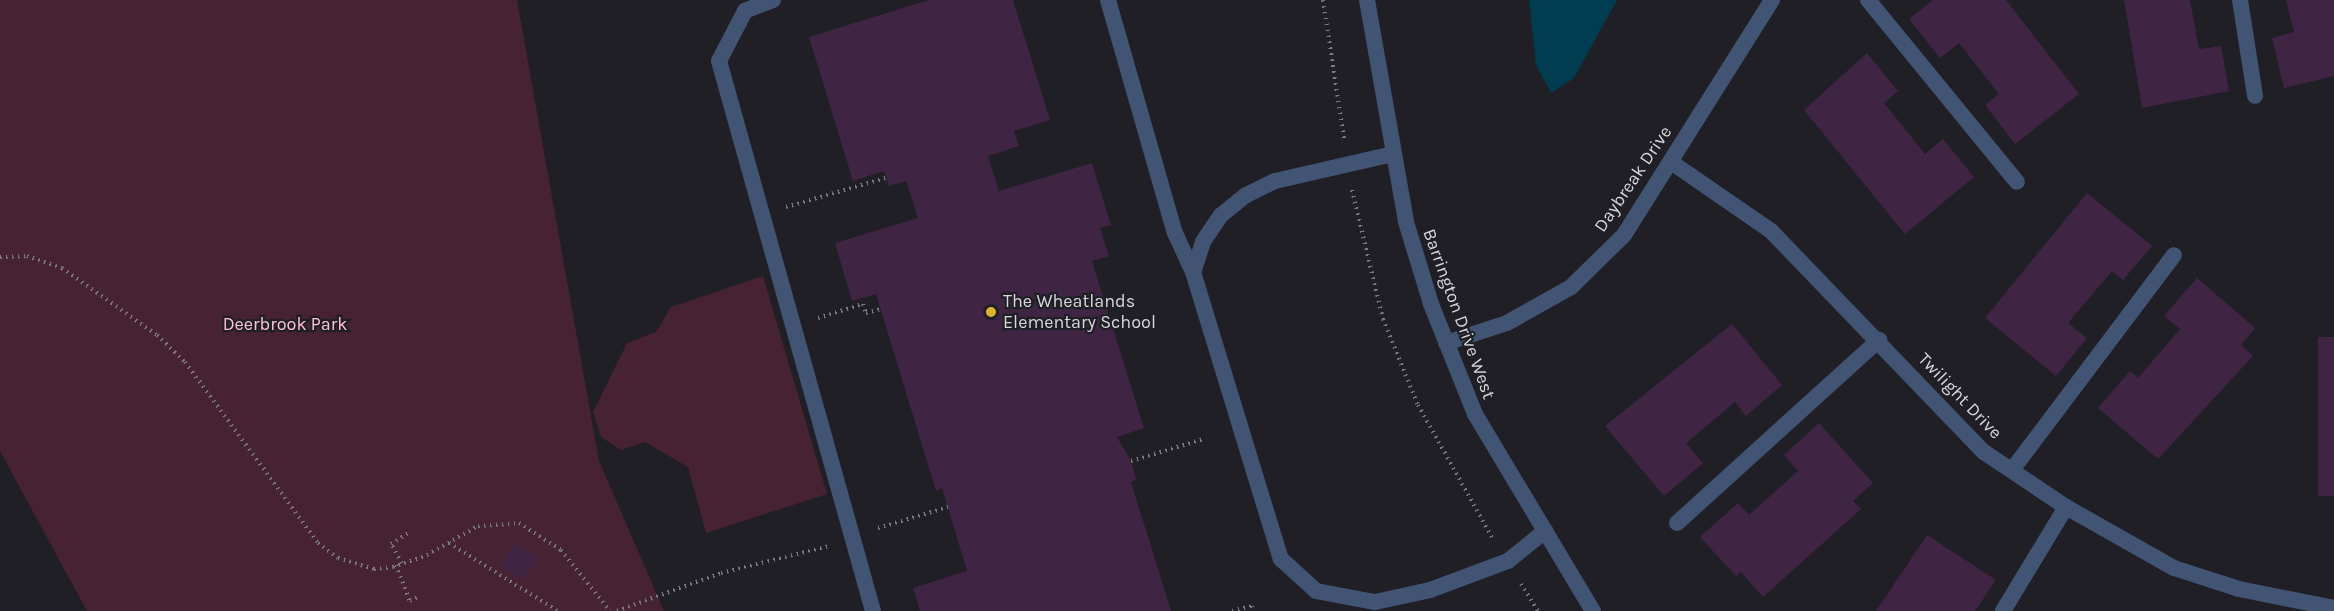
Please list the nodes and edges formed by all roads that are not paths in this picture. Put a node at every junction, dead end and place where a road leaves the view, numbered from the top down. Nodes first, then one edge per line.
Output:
1 (773, 0) edge
2 (1108, 0) edge
3 (1367, 0) edge
4 (1772, 0) edge
5 (1868, 0) edge
6 (2240, 0) edge
7 (2255, 96) dead end
8 (1393, 154) junction
9 (1671, 162) junction
10 (2017, 182) dead end
11 (2174, 255) dead end
12 (1193, 272) junction
13 (1879, 340) junction
14 (1446, 344) junction
15 (2012, 470) junction
16 (2066, 507) junction
17 (1677, 523) dead end
18 (1545, 531) junction
19 (2302, 607) edge
20 (2334, 608) edge
21 (873, 611) edge
22 (1593, 611) edge
23 (2003, 611) edge

1 - 21 street
2 - 12 street
3 - 8 street, Barrington Drive West
4 - 9 street, Daybreak Drive
5 - 10 street
6 - 7 street
8 - 12 street
8 - 14 street, Barrington Drive West
9 - 13 street, Twilight Drive
9 - 14 street, Daybreak Drive
11 - 15 street
12 - 18 street
13 - 15 street, Twilight Drive
13 - 17 street
14 - 18 street, Barrington Drive West
15 - 16 street, Twilight Drive
16 - 19 street, Twilight Drive
16 - 23 street
18 - 22 street, Barrington Drive West
19 - 20 street, Twilight Drive

